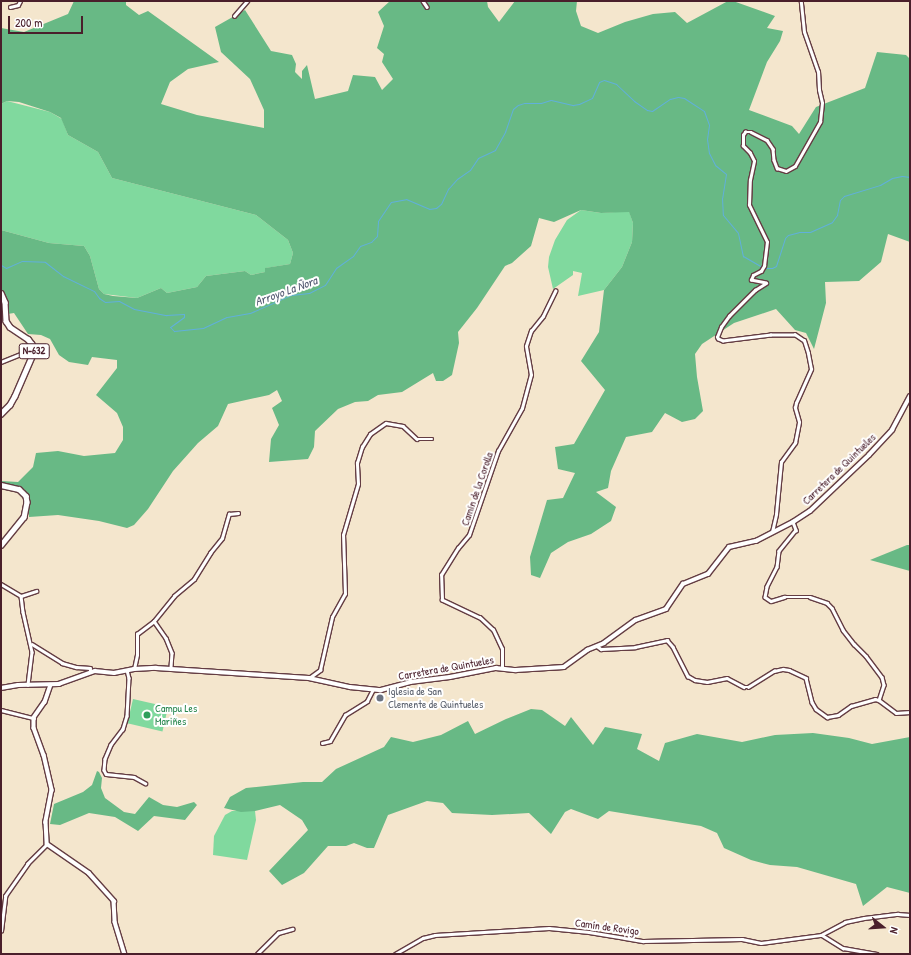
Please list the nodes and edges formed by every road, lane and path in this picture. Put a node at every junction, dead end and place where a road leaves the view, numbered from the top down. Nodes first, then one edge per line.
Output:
1 (20, 1) edge
2 (248, 1) edge
3 (423, 1) edge
4 (801, 1) edge
5 (10, 7) dead end
6 (427, 7) dead end
7 (234, 16) dead end
8 (555, 291) dead end
9 (1, 293) edge
10 (34, 348) junction
11 (1, 362) edge
12 (910, 396) edge
13 (1, 414) edge
14 (432, 439) dead end
15 (1, 485) edge
16 (238, 513) dead end
17 (794, 522) junction
18 (772, 532) junction
19 (1, 545) edge
20 (1, 584) edge
21 (36, 591) dead end
22 (21, 596) junction
23 (154, 621) junction
24 (31, 644) junction
25 (597, 646) junction
26 (502, 668) junction
27 (134, 669) junction
28 (171, 669) junction
29 (127, 670) junction
30 (91, 672) junction
31 (309, 678) junction
32 (28, 685) junction
33 (51, 685) junction
34 (1, 688) edge
35 (373, 689) junction
36 (879, 700) junction
37 (1, 710) edge
38 (910, 712) edge
39 (34, 718) junction
40 (322, 743) dead end
41 (145, 783) dead end
42 (47, 844) junction
43 (910, 914) edge
44 (292, 929) dead end
45 (1, 931) edge
46 (821, 935) junction
47 (125, 954) edge
48 (257, 954) edge
49 (395, 954) edge
50 (876, 954) edge

1 - 5 street
2 - 7 street
3 - 6 street
4 - 18 street
8 - 26 street, Camín de la Corolla
9 - 10 highway, N-632
10 - 11 street
10 - 13 highway, N-632
12 - 17 street, Carretera de Quintueles
14 - 31 street
15 - 19 highway
16 - 23 street
17 - 18 street, Carretera de Quintueles
17 - 36 street
18 - 25 street, Carretera de Quintueles
20 - 22 street
21 - 22 street
22 - 24 street
23 - 27 street
23 - 28 street
24 - 30 street
24 - 32 street
25 - 26 street, Carretera de Quintueles
25 - 36 street
26 - 35 street, Carretera de Quintueles
27 - 28 street, Carretera de Quintueles
27 - 29 street, Carretera de Quintueles
28 - 31 street, Carretera de Quintueles
29 - 30 street, Carretera de Quintueles
29 - 41 street
30 - 33 street, Carretera de Quintueles
31 - 35 street, Carretera de Quintueles
32 - 33 street, Carretera de Quintueles
32 - 34 street, Carretera de Quintueles
33 - 39 street
35 - 40 street
36 - 38 street
37 - 39 street
39 - 42 street
42 - 45 street
42 - 47 street
43 - 46 street, Camín de Rovigo
44 - 48 street
46 - 49 street, Camín de Rovigo
46 - 50 street

